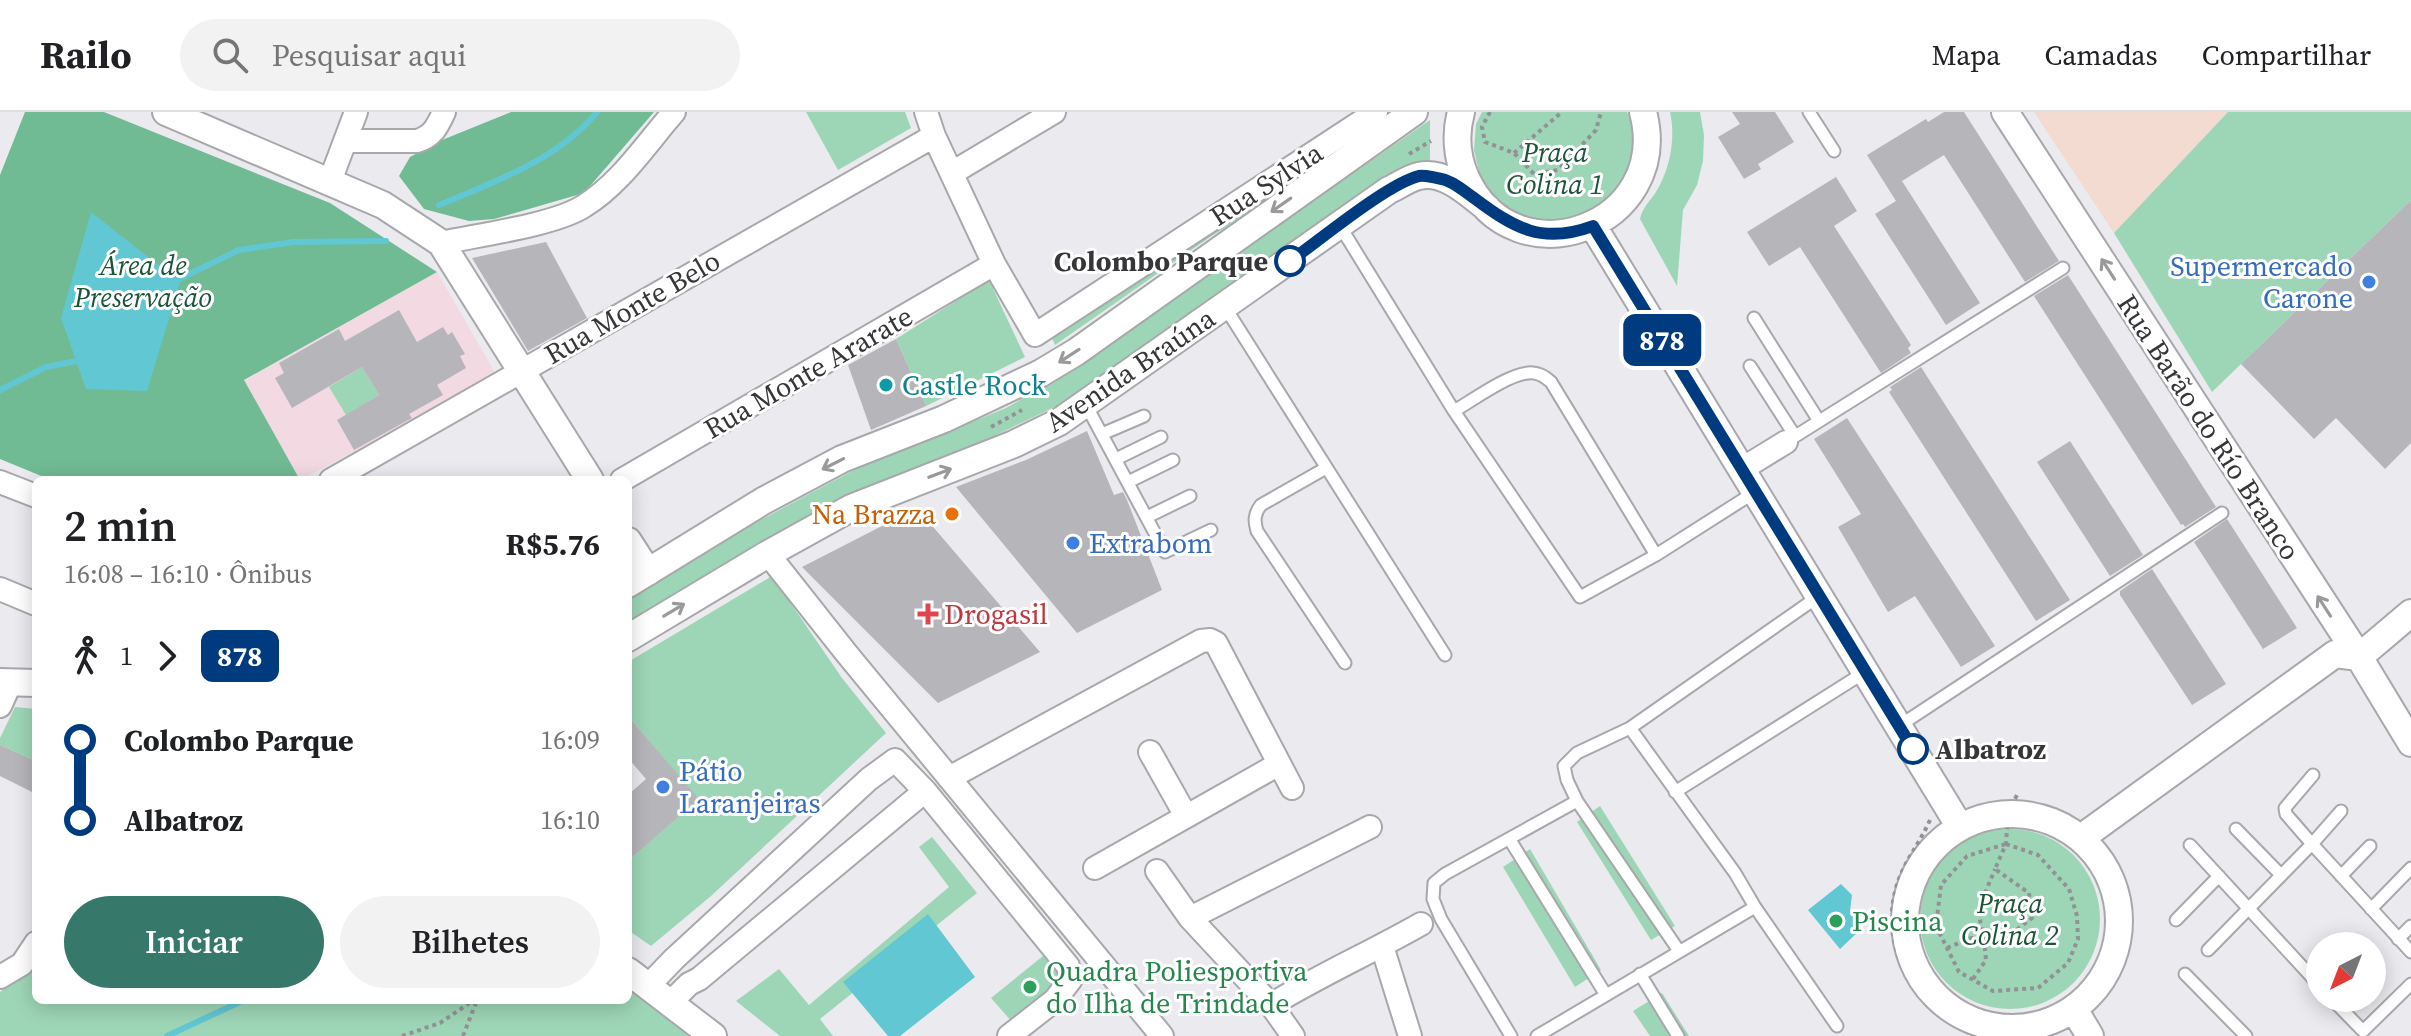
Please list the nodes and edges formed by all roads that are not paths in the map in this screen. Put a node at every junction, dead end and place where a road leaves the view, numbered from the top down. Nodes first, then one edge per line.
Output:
1 (166, 112) edge
2 (356, 112) edge
3 (444, 112) edge
4 (674, 112) edge
5 (926, 112) edge
6 (1054, 112) edge
7 (1376, 112) edge
8 (1414, 112) edge
9 (1461, 112) edge
10 (1643, 112) edge
11 (1809, 112) edge
12 (2005, 112) edge
13 (194, 117) edge
14 (934, 136) junction
15 (345, 141) junction
16 (1834, 151) dead end
17 (952, 173) junction
18 (330, 181) junction
19 (1487, 208) junction
20 (1340, 225) junction
21 (1593, 226) junction
22 (441, 243) junction
23 (994, 264) junction
24 (2063, 268) dead end
25 (1225, 307) junction
26 (1754, 318) dead end
27 (1750, 366) dead end
28 (521, 369) junction
29 (1086, 405) junction
30 (1454, 411) junction
31 (1144, 416) dead end
32 (1819, 421) junction
33 (1102, 434) junction
34 (1161, 437) dead end
35 (1790, 439) junction
36 (1116, 459) junction
37 (1173, 460) dead end
38 (1326, 468) junction
39 (1742, 469) junction
40 (338, 476) edge
41 (588, 476) edge
42 (629, 476) edge
43 (0, 482) edge
44 (1128, 482) junction
45 (1756, 492) junction
46 (32, 494) edge
47 (1190, 496) dead end
48 (2222, 513) dead end
49 (1147, 517) junction
50 (1211, 530) dead end
51 (768, 554) junction
52 (1656, 555) junction
53 (632, 556) edge
54 (638, 578) edge
55 (0, 589) edge
56 (1819, 595) junction
57 (32, 602) edge
58 (2411, 613) edge
59 (632, 636) edge
60 (1445, 655) dead end
61 (2359, 657) junction
62 (1345, 663) dead end
63 (1866, 671) junction
64 (16, 683) edge
65 (0, 706) edge
66 (1899, 726) junction
67 (1630, 728) junction
68 (2411, 743) edge
69 (1150, 752) dead end
70 (1279, 764) junction
71 (2313, 775) dead end
72 (949, 778) junction
73 (1292, 788) dead end
74 (925, 791) junction
75 (1675, 792) junction
76 (1577, 801) junction
77 (2341, 811) dead end
78 (1186, 816) junction
79 (1370, 827) dead end
80 (1960, 827) junction
81 (2236, 829) dead end
82 (2081, 838) junction
83 (1510, 840) junction
84 (2312, 844) junction
85 (2190, 845) dead end
86 (2370, 846) dead end
87 (1095, 868) dead end
88 (2411, 868) edge
89 (1157, 871) dead end
90 (2281, 875) junction
91 (2219, 876) junction
92 (2341, 876) junction
93 (1755, 907) junction
94 (2248, 909) junction
95 (2371, 909) junction
96 (1190, 918) junction
97 (2176, 920) dead end
98 (1421, 924) dead end
99 (2411, 926) edge
100 (2398, 939) junction
101 (1382, 946) junction
102 (32, 949) edge
103 (2208, 950) dead end
104 (1679, 951) junction
105 (2411, 952) edge
106 (2306, 971) edge
107 (1640, 974) junction
108 (2185, 974) dead end
109 (0, 977) edge
110 (638, 979) edge
111 (2411, 984) edge
112 (1606, 995) junction
113 (670, 1003) junction
114 (1271, 1005) junction
115 (2074, 1009) junction
116 (2342, 1012) edge
117 (1837, 1026) dead end
118 (2360, 1034) edge
119 (713, 1036) edge
120 (1009, 1036) edge
121 (1162, 1036) edge
122 (1293, 1036) edge
123 (1410, 1036) edge
124 (1511, 1036) edge
125 (1537, 1036) edge
126 (1678, 1036) edge
127 (2090, 1036) edge
128 (2246, 1036) edge

1 - 13 street
2 - 15 street
3 - 15 street
4 - 22 street
5 - 14 street
6 - 17 street
7 - 23 street, Rua Sylvia
8 -> 54 street, Avenida Braúna
9 - 19 street
10 - 21 street
11 - 16 lane
61 -> 12 street, Rua Barão do Río Branco
13 - 18 street
14 - 17 street
14 - 28 street, Rua Monte Belo
15 - 18 street
17 - 23 street
18 - 22 street
19 - 20 street, Avenida Braúna
19 - 21 street, Avenida Braúna
20 - 25 street, Avenida Braúna
20 - 30 lane
21 - 39 street
22 - 28 street
23 - 42 street, Rua Monte Ararate
24 - 32 lane
25 - 29 street, Avenida Braúna
25 - 38 lane
26 - 32 lane
27 - 35 lane
28 - 40 street, Rua Monte Belo
28 - 41 street
29 - 33 lane
51 -> 29 street, Avenida Braúna
30 - 52 lane
30 - 52 lane
31 - 33 lane
32 - 35 lane
33 - 36 lane
34 - 36 lane
35 - 39 street
36 - 44 lane
37 - 44 lane
38 - 60 lane
38 - 62 lane
39 - 45 street
43 - 46 street
44 - 49 lane
45 - 52 lane
45 - 56 street
47 - 49 lane
48 - 66 lane
49 - 50 lane
59 -> 51 street, Avenida Braúna
51 - 72 street
53 - 54 street
55 - 57 street
56 - 63 street
56 - 67 lane
58 - 61 street
61 - 68 street, Rua Barão do Río Branco
61 - 82 street
63 - 66 street
63 - 75 lane
64 - 65 street
66 - 80 street
67 - 75 lane
67 - 76 lane
69 - 78 street
70 - 72 street
70 - 73 street
70 - 78 street
71 - 84 lane
72 - 121 street
74 - 110 street
74 - 113 street
74 - 120 street
75 - 93 lane
76 - 83 lane
76 - 104 lane
77 - 84 lane
78 - 87 street
79 - 96 street
80 - 82 street
80 - 115 street
81 - 90 lane
82 - 115 street
83 - 112 lane
83 - 124 lane
84 - 90 lane
84 - 92 lane
85 - 91 lane
86 - 92 lane
88 - 95 lane
89 - 96 street
90 - 94 lane
91 - 94 lane
91 - 97 lane
92 - 95 lane
93 - 104 lane
93 - 117 lane
94 - 103 lane
94 - 106 lane
95 - 100 lane
96 - 114 street
98 - 101 street
99 - 100 lane
100 - 105 lane
101 - 114 street
101 - 123 street
102 - 109 street
104 - 107 lane
107 - 112 lane
107 - 126 lane
108 - 128 lane
110 - 113 street
111 - 118 lane
112 - 125 lane
113 - 119 street
114 - 122 street
115 - 127 street
116 - 118 lane

